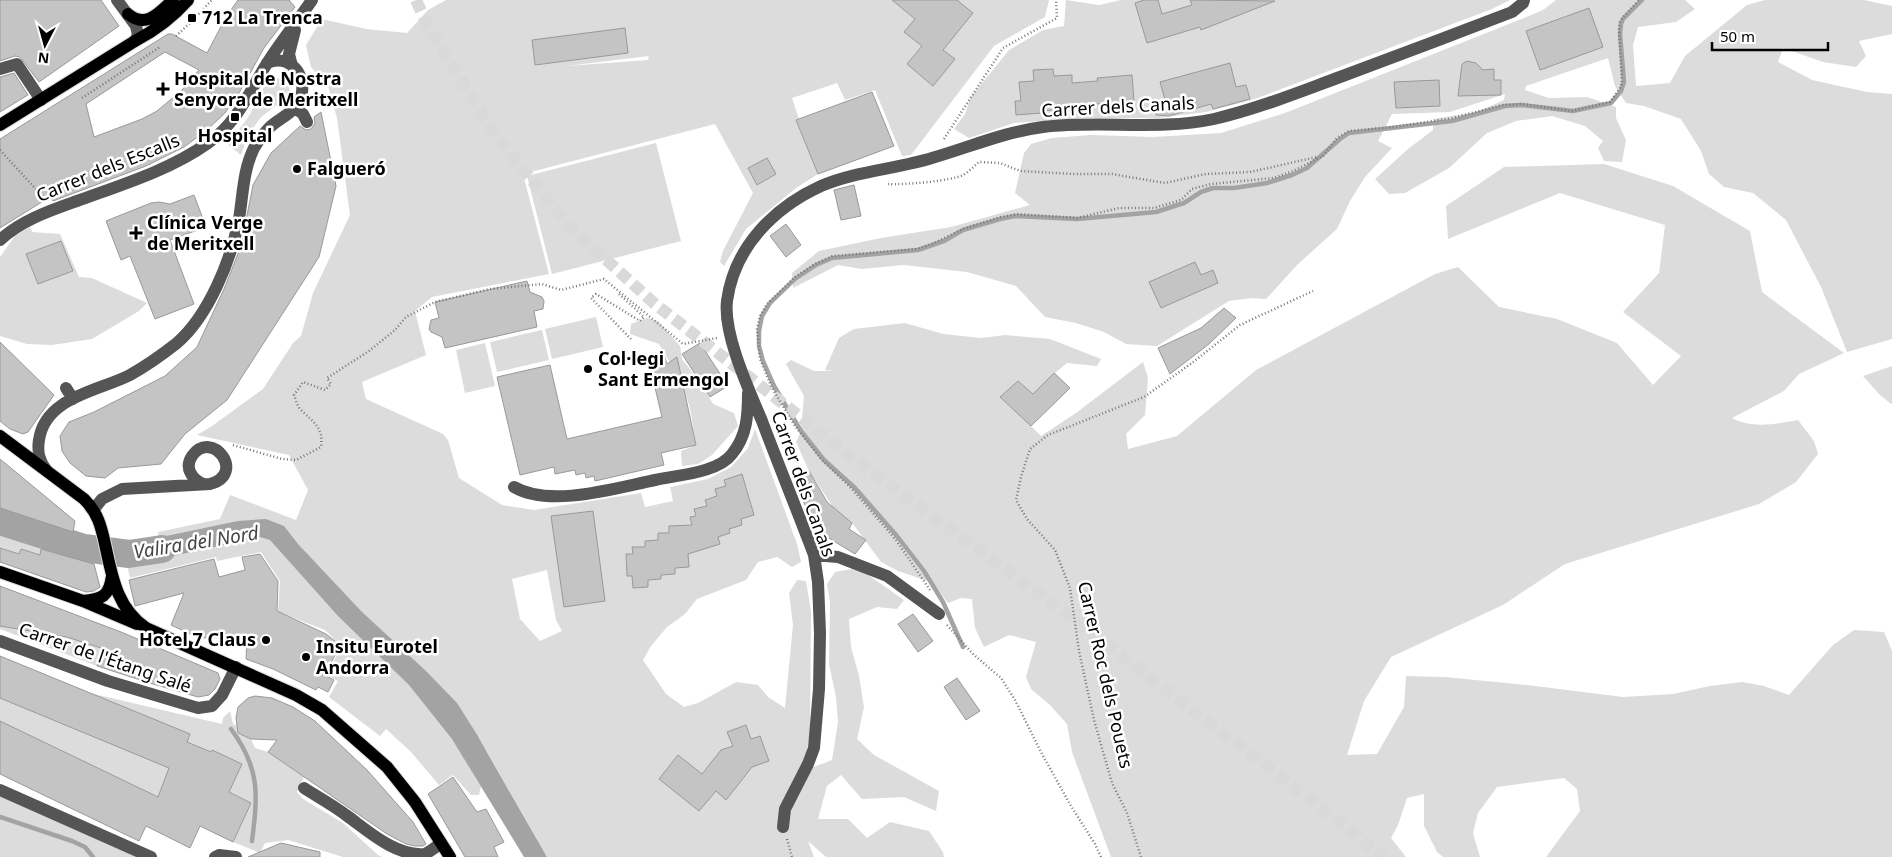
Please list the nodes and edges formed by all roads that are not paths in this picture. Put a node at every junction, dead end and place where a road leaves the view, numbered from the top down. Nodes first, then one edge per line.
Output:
1 (117, 0) edge
2 (173, 0) edge
3 (188, 0) edge
4 (1524, 0) edge
5 (1532, 0) edge
6 (312, 1) edge
7 (1512, 12) junction
8 (128, 14) junction
9 (135, 41) junction
10 (267, 63) junction
11 (292, 66) junction
12 (0, 69) edge
13 (41, 100) junction
14 (295, 108) junction
15 (307, 122) dead end
16 (0, 125) edge
17 (0, 240) edge
18 (748, 386) junction
19 (66, 388) dead end
20 (73, 399) junction
21 (0, 436) edge
22 (190, 460) junction
23 (49, 473) junction
24 (203, 484) junction
25 (152, 487) junction
26 (514, 487) dead end
27 (94, 509) junction
28 (814, 555) junction
29 (0, 572) edge
30 (112, 576) junction
31 (83, 601) junction
32 (938, 614) road end
33 (146, 628) junction
34 (0, 641) edge
35 (236, 667) junction
36 (304, 788) dead end
37 (0, 790) edge
38 (783, 827) road end
39 (441, 843) junction
40 (151, 857) edge
41 (215, 857) edge
42 (236, 857) edge
43 (450, 857) edge

1 - 8 street
2 - 8 main road
3 - 9 main road
4 - 7 street, Carrer dels Canals
5 - 7 street
6 - 10 street, Carrer dels Escalls
6 - 11 street
7 - 18 street, Carrer dels Canals
8 - 9 street
9 - 13 main road
10 - 11 street
10 - 17 street, Carrer dels Escalls
11 - 14 street
12 - 13 street
13 - 16 main road
14 - 15 street
14 - 20 street
18 - 26 street, Carrer dels Canals
18 - 28 street, Carrer dels Canals
19 - 20 street
20 - 23 street
21 - 23 main road
22 - 24 street
22 - 24 street
22 - 25 street
23 - 27 main road
24 - 25 street
25 - 27 street
27 - 30 main road
28 - 32 street
28 - 38 street, Carrer dels Canals
29 - 31 main road
30 - 31 main road
30 - 33 main road
31 - 33 main road
33 - 35 main road
34 - 35 street, Carrer de l'Étang Salé
35 - 39 main road
36 - 39 street
37 - 40 street
39 - 43 main road
41 - 42 street

